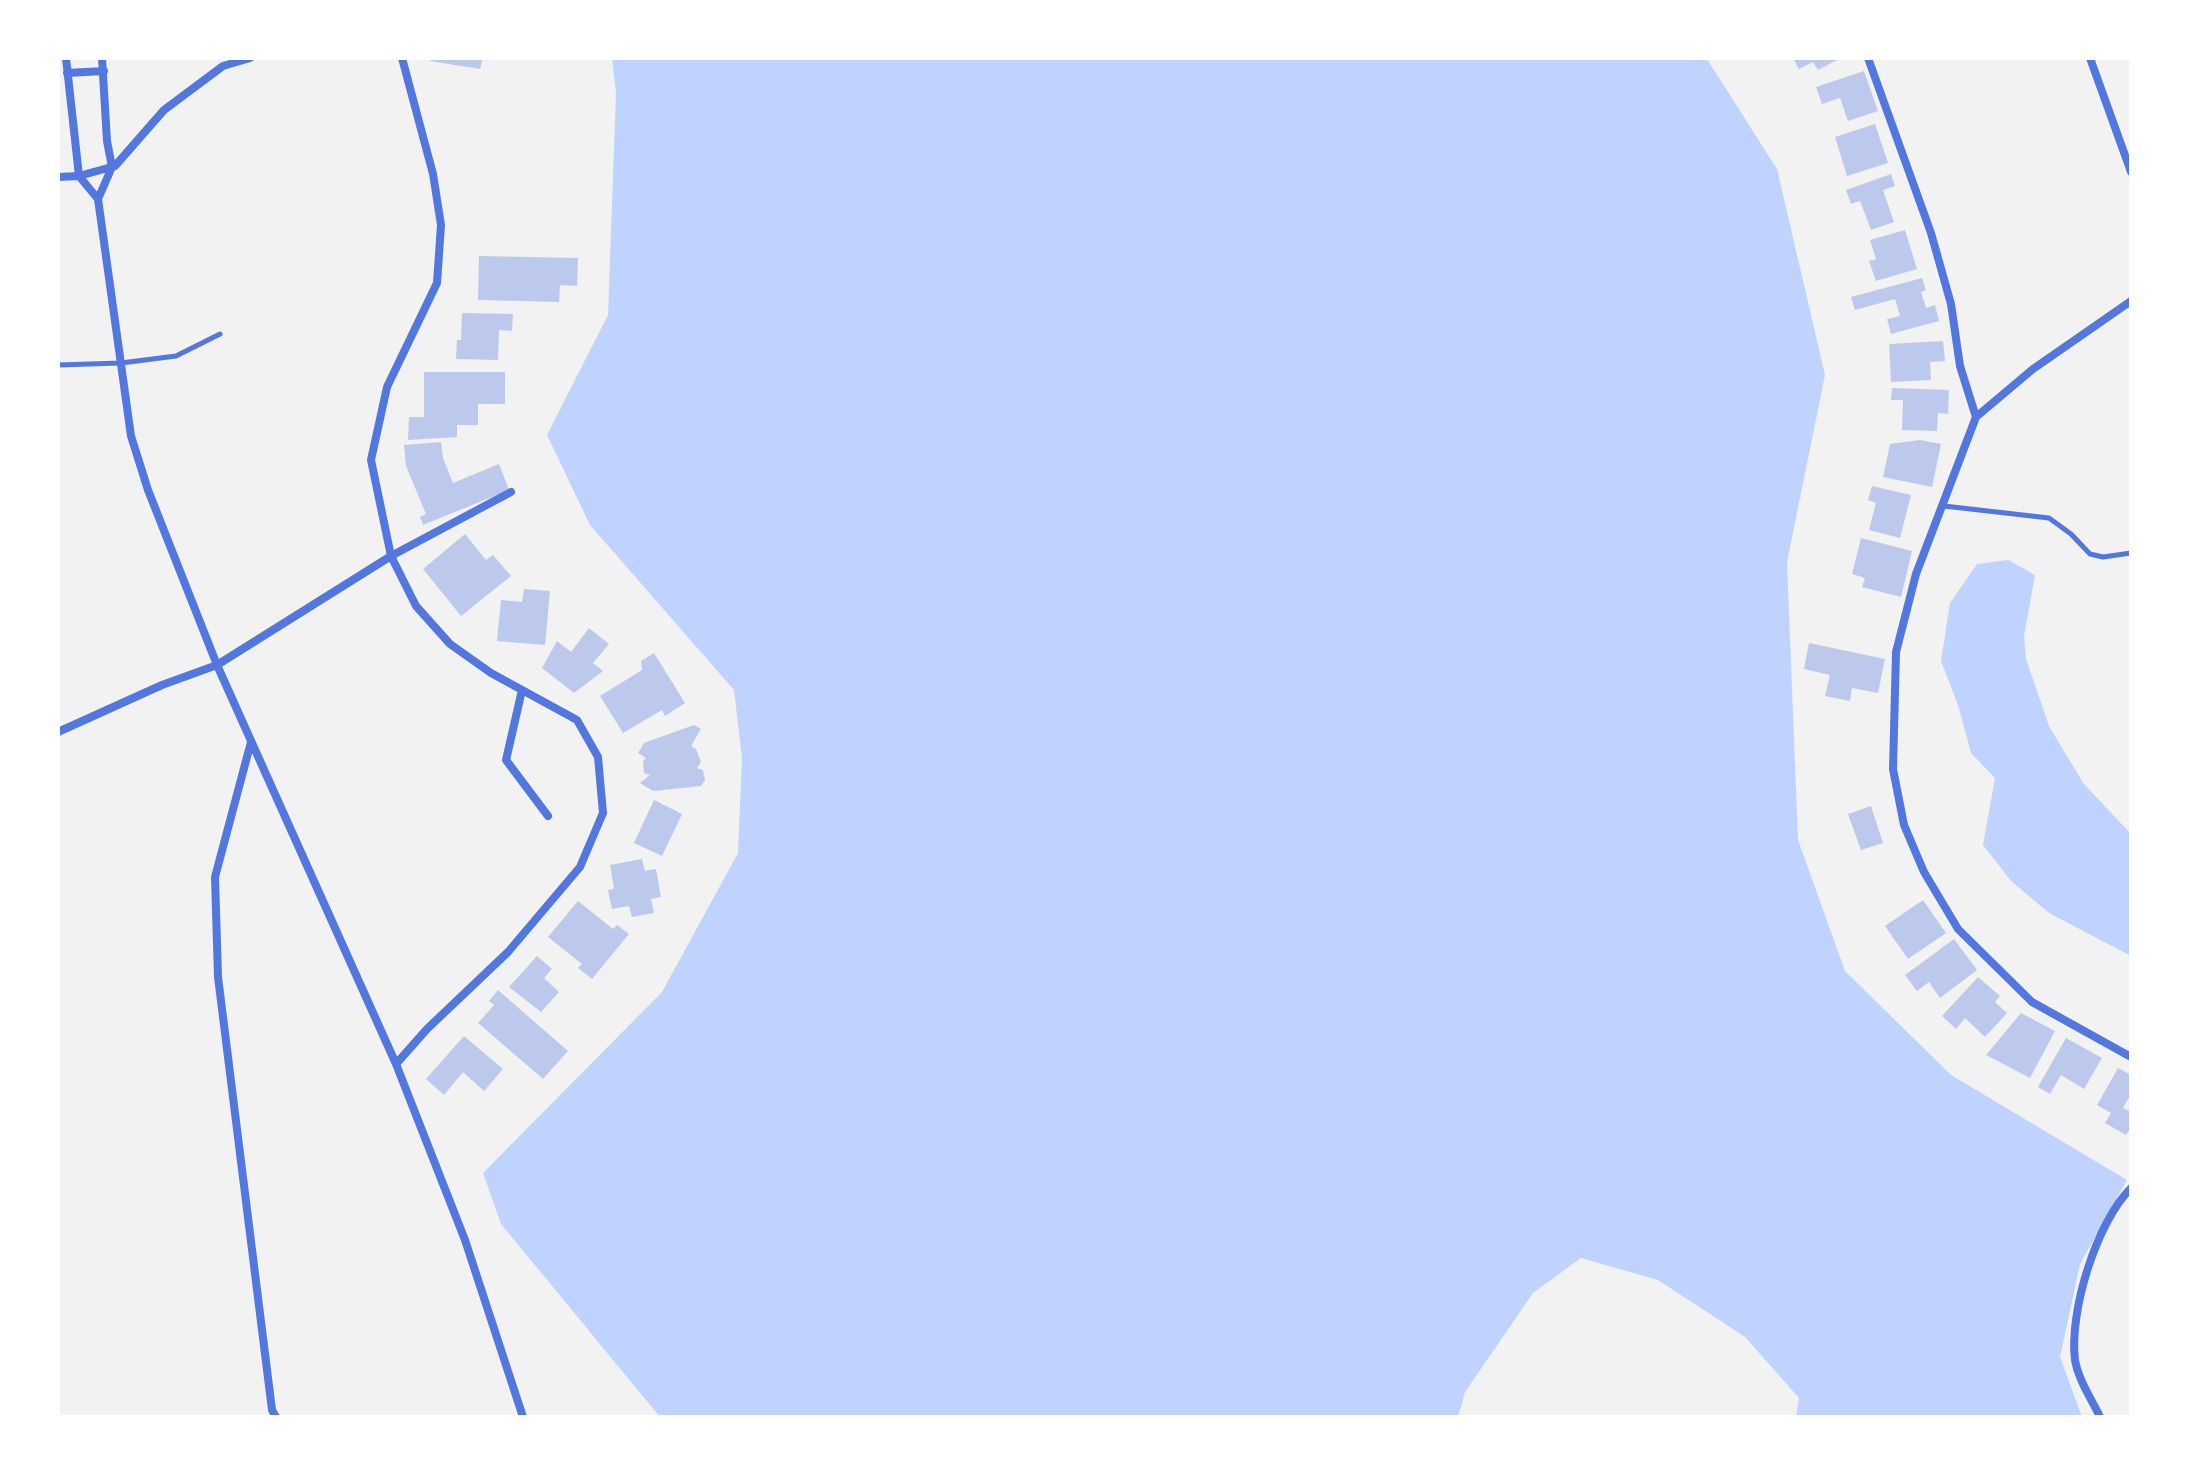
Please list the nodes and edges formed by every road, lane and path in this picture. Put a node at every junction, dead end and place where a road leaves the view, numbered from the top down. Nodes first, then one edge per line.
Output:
1 (66, 58) edge
2 (102, 58) edge
3 (250, 58) edge
4 (402, 58) edge
5 (1868, 58) edge
6 (2090, 58) edge
7 (104, 71) junction
8 (67, 73) junction
9 (112, 167) junction
10 (2131, 170) edge
11 (79, 176) junction
12 (58, 177) edge
13 (98, 199) junction
14 (2131, 301) edge
15 (220, 334) dead end
16 (121, 363) junction
17 (58, 365) edge
18 (1976, 417) junction
19 (511, 492) dead end
20 (1944, 506) junction
21 (2131, 553) edge
22 (391, 556) junction
23 (217, 665) junction
24 (522, 690) junction
25 (58, 732) edge
26 (251, 741) junction
27 (548, 816) dead end
28 (2131, 1057) edge
29 (396, 1064) junction
30 (2131, 1188) edge
31 (273, 1415) edge
32 (523, 1417) edge
33 (2100, 1417) edge

1 - 8 street
2 - 7 street
3 - 9 street
4 - 22 street
5 - 18 street
6 - 10 street
7 - 8 street
7 - 9 street
8 - 11 street
9 - 11 street
9 - 13 street
11 - 12 street
11 - 13 street
13 - 16 street
14 - 18 street
15 - 16 lane
16 - 17 lane
16 - 23 street
18 - 20 street
19 - 22 street
20 - 21 lane
20 - 28 street
22 - 23 street
22 - 24 street
23 - 25 street
23 - 26 street
24 - 27 street
24 - 29 street
26 - 29 street
26 - 31 street
29 - 32 street
30 - 33 street

